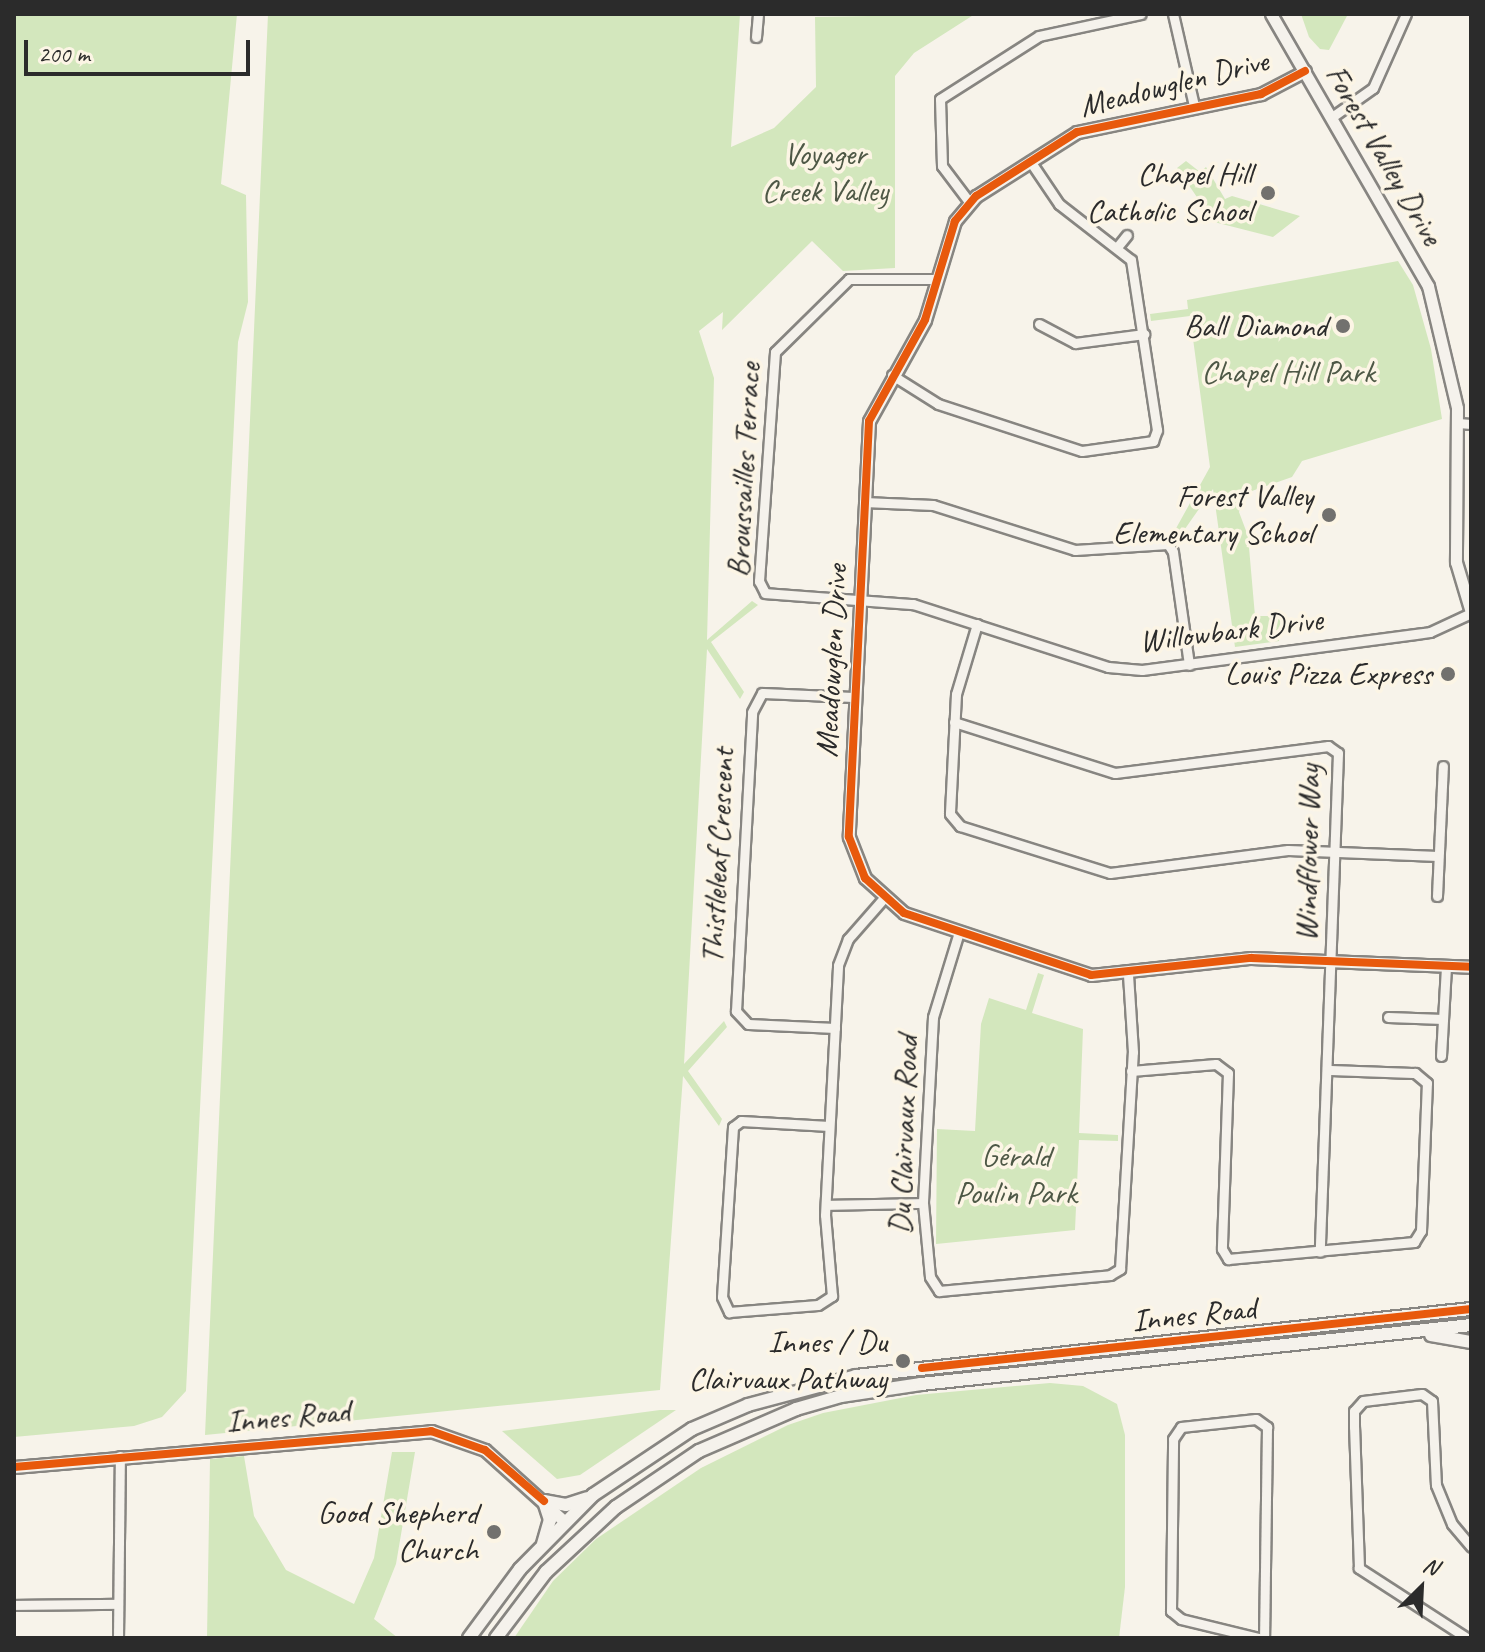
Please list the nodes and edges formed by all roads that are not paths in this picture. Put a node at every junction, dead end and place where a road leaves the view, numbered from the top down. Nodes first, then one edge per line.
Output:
1 (758, 14) edge
2 (1141, 14) edge
3 (1173, 14) edge
4 (1271, 14) edge
5 (1406, 14) edge
6 (756, 37) dead end
7 (1305, 71) junction
8 (1194, 106) junction
9 (1332, 117) junction
10 (1030, 161) junction
11 (970, 203) junction
12 (1127, 235) dead end
13 (1118, 246) junction
14 (937, 279) junction
15 (1039, 324) dead end
16 (1144, 334) junction
17 (892, 375) junction
18 (1458, 423) junction
19 (1471, 424) edge
20 (864, 502) junction
21 (859, 600) junction
22 (1471, 612) edge
23 (977, 624) junction
24 (1189, 665) junction
25 (854, 697) junction
26 (954, 722) junction
27 (1443, 766) dead end
28 (1337, 852) junction
29 (1438, 856) junction
30 (1437, 896) dead end
31 (883, 899) junction
32 (959, 932) junction
33 (1332, 961) junction
34 (1446, 966) junction
35 (1471, 967) edge
36 (1128, 975) junction
37 (1388, 1017) dead end
38 (1443, 1019) junction
39 (835, 1028) junction
40 (1441, 1056) dead end
41 (1328, 1070) junction
42 (1131, 1071) junction
43 (829, 1126) junction
44 (923, 1203) junction
45 (826, 1205) junction
46 (1320, 1252) junction
47 (1471, 1301) edge
48 (1471, 1309) edge
49 (1441, 1313) junction
50 (1471, 1325) edge
51 (1388, 1334) junction
52 (1471, 1342) edge
53 (120, 1456) junction
54 (14, 1467) edge
55 (593, 1495) junction
56 (544, 1501) junction
57 (565, 1522) junction
58 (581, 1536) junction
59 (543, 1545) junction
60 (1471, 1547) edge
61 (118, 1604) junction
62 (14, 1605) edge
63 (1203, 1625) junction
64 (118, 1638) edge
65 (469, 1638) edge
66 (496, 1638) edge
67 (1200, 1638) edge
68 (1262, 1638) edge
69 (1467, 1638) edge

1 - 6 street
2 - 11 street
3 - 8 street
4 - 7 street, Forest Valley Drive
5 - 9 street
7 - 8 street, Meadowglen Drive
7 - 9 street, Forest Valley Drive
8 - 10 street, Meadowglen Drive
9 - 18 street, Forest Valley Drive
10 - 11 street, Meadowglen Drive
10 - 13 street
11 - 14 street, Meadowglen Drive
12 - 13 street
13 - 16 street
14 - 17 street, Meadowglen Drive
14 - 21 street, Broussailles Terrace
15 - 16 street
16 - 17 street
17 - 20 street, Meadowglen Drive
18 - 19 street
18 - 22 street, Forest Valley Drive
20 - 21 street, Meadowglen Drive
20 - 24 street
21 - 23 street, Willowbark Drive
21 - 25 street, Meadowglen Drive
22 - 24 street, Willowbark Drive
23 - 24 street, Willowbark Drive
23 - 26 street
25 - 31 street, Meadowglen Drive
25 - 39 street, Thistleleaf Crescent
26 - 28 street
26 - 28 street, Windflower Way
27 - 29 street
28 - 29 street
28 - 33 street, Windflower Way
29 - 30 street
31 - 32 street, Meadowglen Drive
31 - 39 street
32 - 36 street, Meadowglen Drive
32 - 44 street, Du Clairvaux Road
33 - 34 street, Meadowglen Drive
33 - 36 street, Meadowglen Drive
33 - 41 street, Windflower Way
34 - 35 street, Meadowglen Drive
34 - 38 street
36 - 42 street, Du Clairvaux Road
37 - 38 street
38 - 40 street
39 - 43 street
41 - 46 street, Windflower Way
41 - 46 street
42 - 44 street, Du Clairvaux Road
42 - 46 street
43 - 45 street
43 - 45 street
44 - 45 street
47 - 49 main road
48 - 49 main road, Innes Road
49 - 55 main road, Innes Road
50 - 51 main road, Innes Road
51 - 52 main road
51 - 58 main road, Innes Road
53 - 54 street, Innes Road
53 - 56 street, Innes Road
53 - 61 street
55 - 56 main road
55 - 57 main road, Innes Road
56 - 57 street, Innes Road
56 - 59 main road
57 - 58 main road, Innes Road
57 - 59 main road
58 - 66 main road
59 - 65 main road
60 - 69 street
61 - 62 street
61 - 64 street
63 - 67 street
63 - 68 street
63 - 68 street

